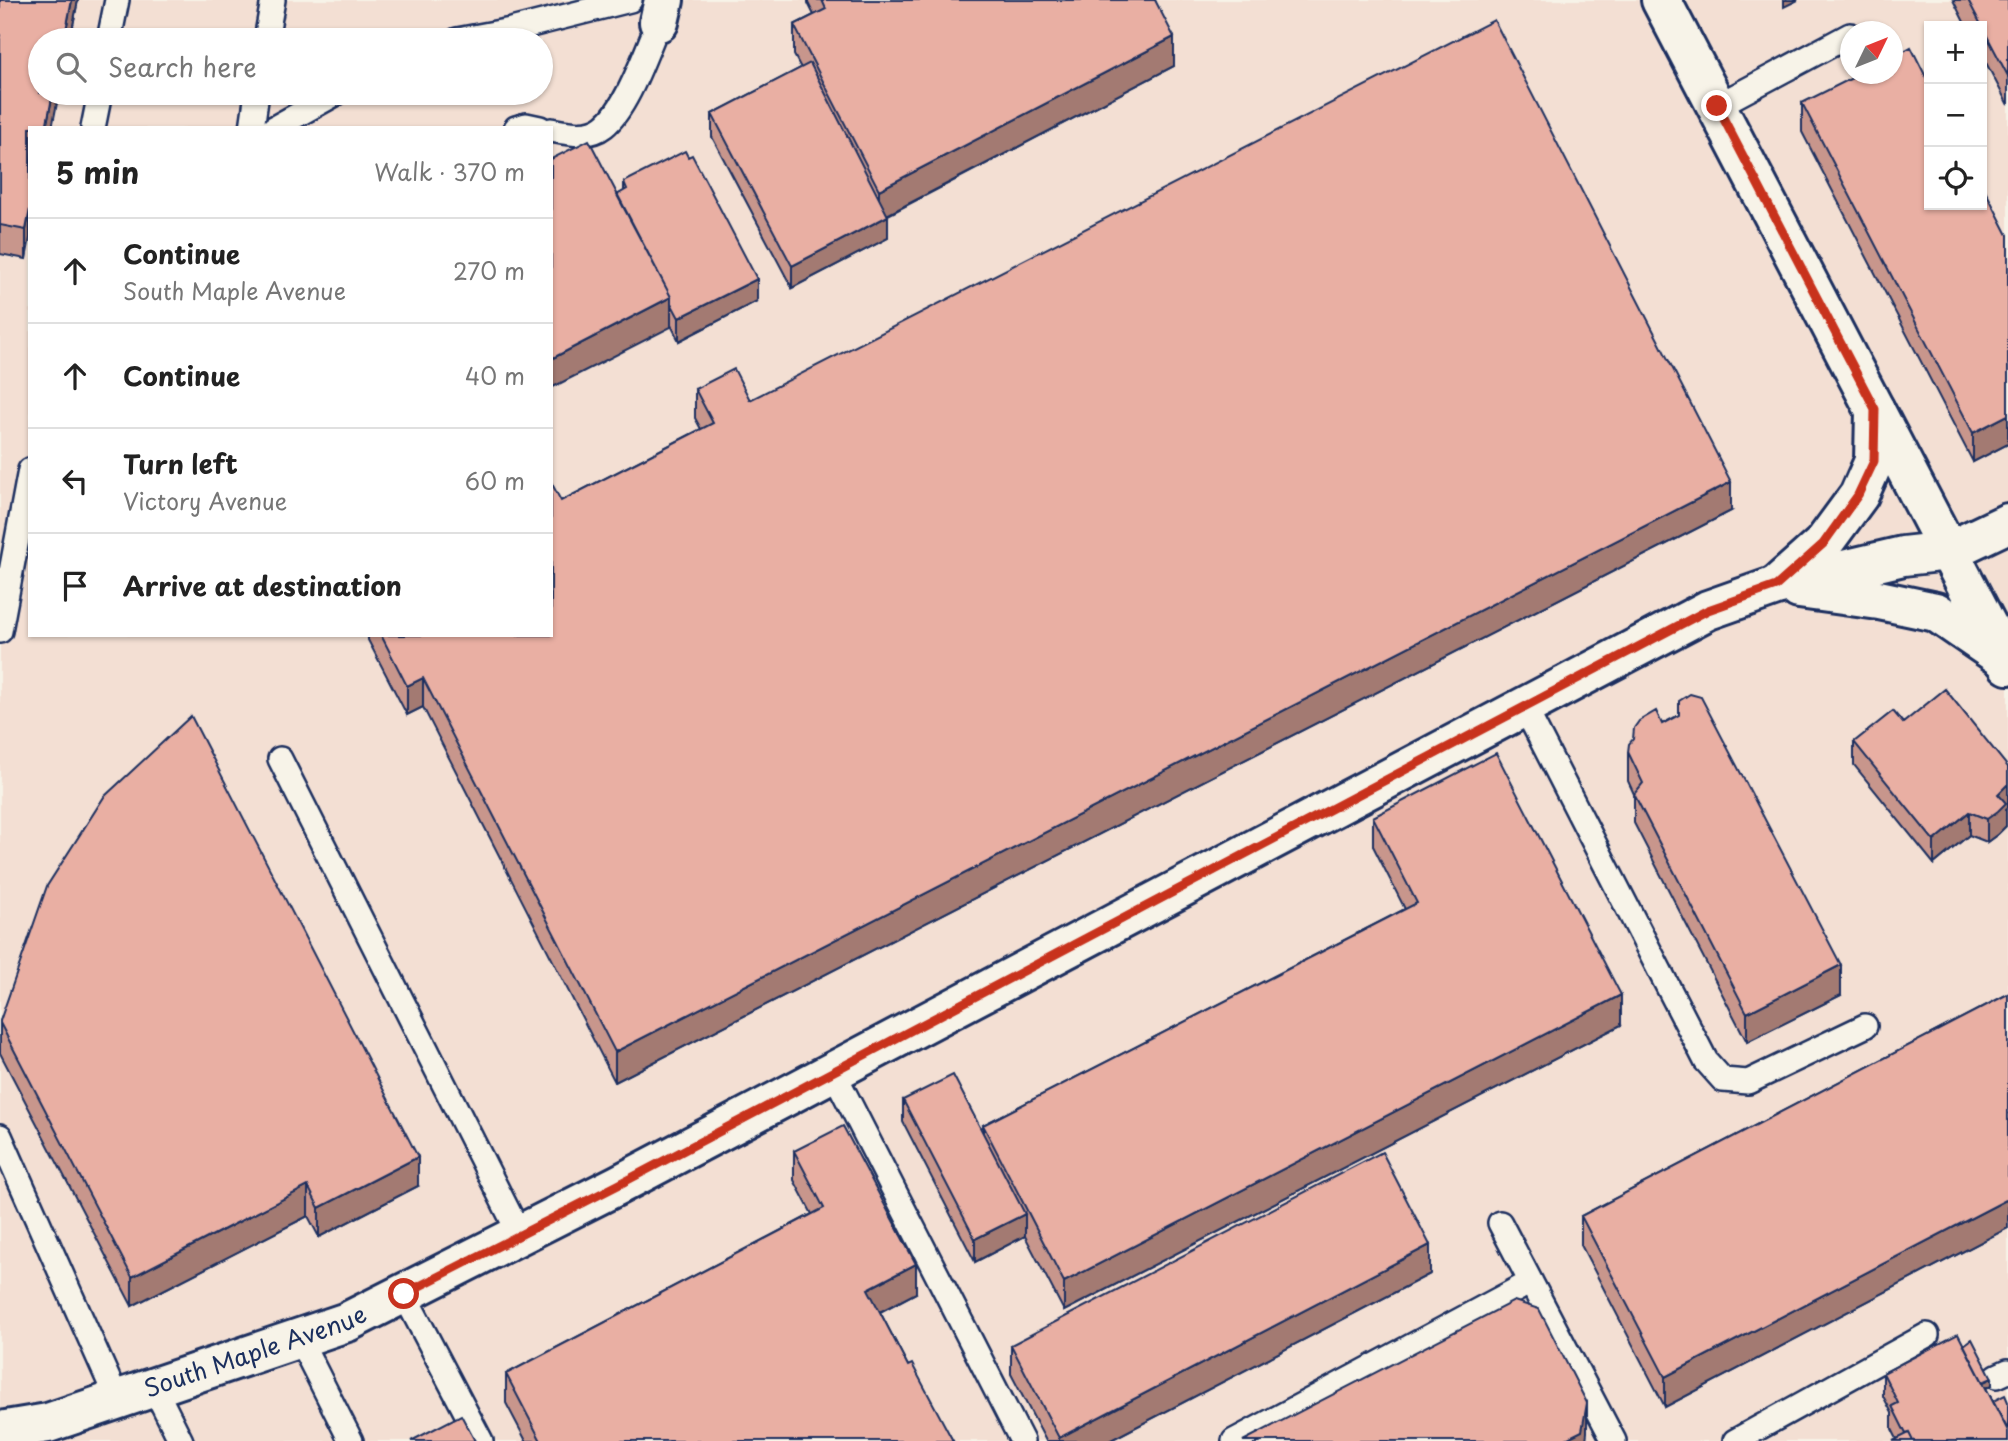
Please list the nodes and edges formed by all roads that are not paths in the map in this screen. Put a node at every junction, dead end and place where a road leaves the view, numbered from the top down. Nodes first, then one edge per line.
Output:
1 (117, 0) edge
2 (273, 0) edge
3 (1661, 0) edge
4 (651, 7) edge
5 (111, 28) edge
6 (268, 28) edge
7 (524, 28) edge
8 (1840, 41) edge
9 (98, 105) edge
10 (255, 105) edge
11 (315, 105) edge
12 (1717, 106) junction
13 (93, 126) edge
14 (252, 126) edge
15 (278, 126) edge
16 (553, 130) edge
17 (1875, 409) junction
18 (28, 481) edge
19 (2008, 523) edge
20 (1949, 551) junction
21 (1776, 586) junction
22 (0, 631) edge
23 (2007, 662) edge
24 (1524, 706) junction
25 (280, 759) dead end
26 (1865, 1026) dead end
27 (833, 1071) junction
28 (0, 1136) edge
29 (1500, 1223) dead end
30 (520, 1235) junction
31 (1531, 1282) junction
32 (404, 1294) junction
33 (1927, 1335) dead end
34 (299, 1338) junction
35 (154, 1387) junction
36 (117, 1399) junction
37 (3, 1434) edge
38 (181, 1441) edge
39 (351, 1441) edge
40 (481, 1441) edge
41 (1022, 1441) edge
42 (1234, 1441) edge
43 (1614, 1441) edge
44 (1735, 1441) edge

1 - 5 lane
2 - 6 lane
3 - 12 street
4 - 7 lane
4 - 16 lane
8 - 12 lane
9 - 13 lane
10 - 14 lane
11 - 15 lane
12 - 17 street
17 - 20 street
17 - 21 street
18 - 22 lane
19 - 20 street, South Maple Avenue
20 - 21 street, South Maple Avenue
20 - 23 street
21 - 23 street
21 - 24 street, South Maple Avenue
24 - 26 lane
24 - 27 street, South Maple Avenue
25 - 30 lane
27 - 30 street, South Maple Avenue
27 - 41 lane
28 - 36 lane
29 - 31 lane
30 - 32 street, South Maple Avenue
31 - 42 lane
31 - 43 lane
32 - 34 street, South Maple Avenue
32 - 40 lane
33 - 44 lane
34 - 35 street, South Maple Avenue
34 - 39 lane
35 - 36 street, South Maple Avenue
35 - 38 lane
36 - 37 street, South Maple Avenue

